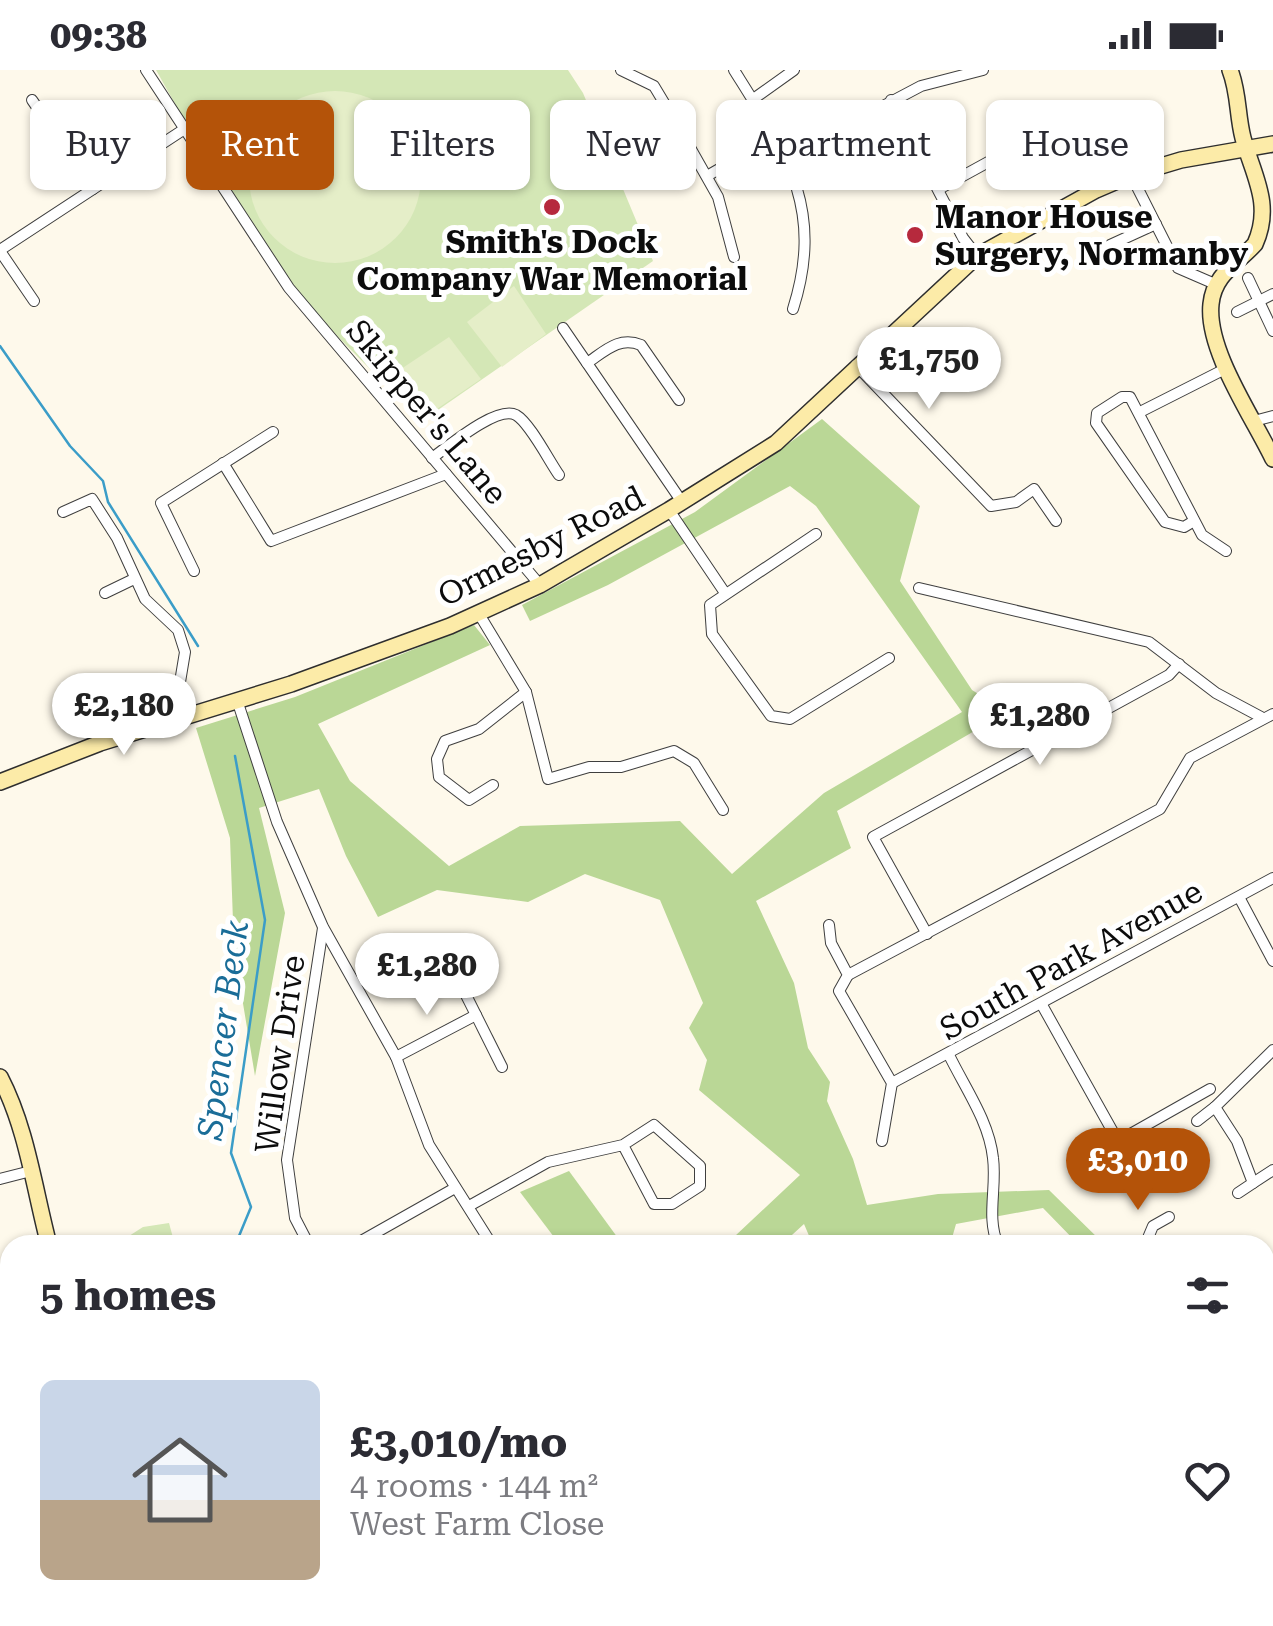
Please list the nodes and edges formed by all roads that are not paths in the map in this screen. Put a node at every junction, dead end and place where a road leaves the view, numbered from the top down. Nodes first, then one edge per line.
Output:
1 (146, 70) edge
2 (621, 70) edge
3 (734, 70) edge
4 (794, 70) edge
5 (983, 70) edge
6 (1230, 70) edge
7 (752, 100) joint
8 (890, 100) edge
9 (183, 130) junction
10 (166, 141) edge
11 (1273, 144) edge
12 (1248, 149) junction
13 (1164, 165) edge
14 (716, 171) edge
15 (707, 176) junction
16 (92, 190) edge
17 (798, 190) edge
18 (938, 190) edge
19 (1099, 190) edge
20 (1139, 190) edge
21 (1156, 224) junction
22 (1269, 230) edge
23 (1110, 245) dead end
24 (0, 251) edge
25 (977, 256) junction
26 (734, 257) dead end
27 (1248, 278) dead end
28 (1215, 284) junction
29 (1273, 294) edge
30 (1258, 300) junction
31 (34, 301) dead end
32 (792, 308) dead end
33 (1237, 312) dead end
34 (563, 328) dead end
35 (1273, 331) edge
36 (587, 364) junction
37 (856, 366) junction
38 (1227, 368) junction
39 (679, 400) dead end
40 (1140, 412) junction
41 (1264, 419) edge
42 (274, 432) dead end
43 (432, 458) junction
44 (1273, 459) edge
45 (223, 463) junction
46 (446, 474) junction
47 (558, 475) dead end
48 (676, 506) junction
49 (63, 512) dead end
50 (1194, 521) junction
51 (1056, 522) dead end
52 (816, 534) dead end
53 (1226, 550) dead end
54 (194, 571) dead end
55 (134, 578) junction
56 (540, 585) junction
57 (920, 588) dead end
58 (106, 593) dead end
59 (724, 593) junction
60 (479, 614) junction
61 (889, 658) dead end
62 (1180, 664) junction
63 (526, 692) junction
64 (237, 700) junction
65 (182, 716) junction
66 (1267, 716) edge
67 (0, 782) edge
68 (494, 786) dead end
69 (722, 810) dead end
70 (1273, 878) edge
71 (1239, 897) junction
72 (829, 925) dead end
73 (323, 927) junction
74 (927, 934) junction
75 (447, 957) dead end
76 (1273, 961) edge
77 (848, 975) junction
78 (1042, 1005) junction
79 (476, 1015) junction
80 (1273, 1050) edge
81 (948, 1055) junction
82 (396, 1056) junction
83 (502, 1066) dead end
84 (0, 1077) edge
85 (892, 1084) junction
86 (1210, 1089) dead end
87 (1215, 1107) junction
88 (1197, 1121) dead end
89 (882, 1141) dead end
90 (623, 1146) junction
91 (1273, 1170) edge
92 (30, 1171) junction
93 (0, 1179) edge
94 (1253, 1183) junction
95 (455, 1188) junction
96 (1238, 1193) dead end
97 (469, 1206) junction
98 (1169, 1217) dead end
99 (46, 1235) edge
100 (304, 1235) edge
101 (372, 1235) edge
102 (486, 1235) edge
103 (994, 1235) edge
104 (1149, 1235) edge

1 - 9 street, Skipper's Lane
2 - 15 street
3 - 7 street
4 - 7 street
5 - 8 street
6 - 12 main road
9 - 10 street
9 - 43 street, Skipper's Lane
11 - 12 main road, Ormesby Road
12 - 13 main road, Ormesby Road
12 - 22 main road
14 - 15 street
15 - 26 street
16 - 24 street
17 - 32 street
18 - 25 street
19 - 25 main road, Ormesby Road
20 - 21 street
21 - 23 street
21 - 28 street
22 - 28 main road
24 - 31 street
25 - 37 main road, Ormesby Road
27 - 30 street
28 - 38 main road
29 - 30 street
30 - 33 street
30 - 35 street
34 - 36 street
36 - 39 street
36 - 48 street
37 - 48 main road, Ormesby Road
37 - 51 street
38 - 40 street
38 - 41 main road
40 - 50 street
40 - 50 street
41 - 44 main road
42 - 45 street
43 - 46 street, Skipper's Lane
43 - 47 street
45 - 46 street
45 - 54 street
46 - 56 street, Skipper's Lane
48 - 56 main road, Ormesby Road
48 - 59 street
49 - 55 street
50 - 53 street
52 - 59 street
55 - 58 street
55 - 65 street
56 - 60 main road, Ormesby Road
57 - 62 street
59 - 61 street
60 - 63 street
60 - 64 main road, Ormesby Road
62 - 66 street
62 - 74 street
63 - 68 street
63 - 69 street
64 - 65 main road, Ormesby Road
64 - 73 street
65 - 67 main road, Ormesby Road
66 - 74 street
70 - 71 street, South Park Avenue
71 - 76 street
71 - 78 street, South Park Avenue
72 - 77 street
73 - 82 street
73 - 100 street, Willow Drive
74 - 77 street
75 - 79 street
77 - 85 street
78 - 81 street, South Park Avenue
78 - 86 street
79 - 82 street
79 - 83 street
80 - 87 street
81 - 85 street, South Park Avenue
81 - 103 street
82 - 95 street
84 - 92 main road
85 - 89 street
87 - 88 street
87 - 94 street
90 - 90 street
90 - 97 street
91 - 94 street
92 - 93 street
92 - 99 main road
94 - 96 street
95 - 97 street
95 - 101 street
97 - 102 street
98 - 104 street

